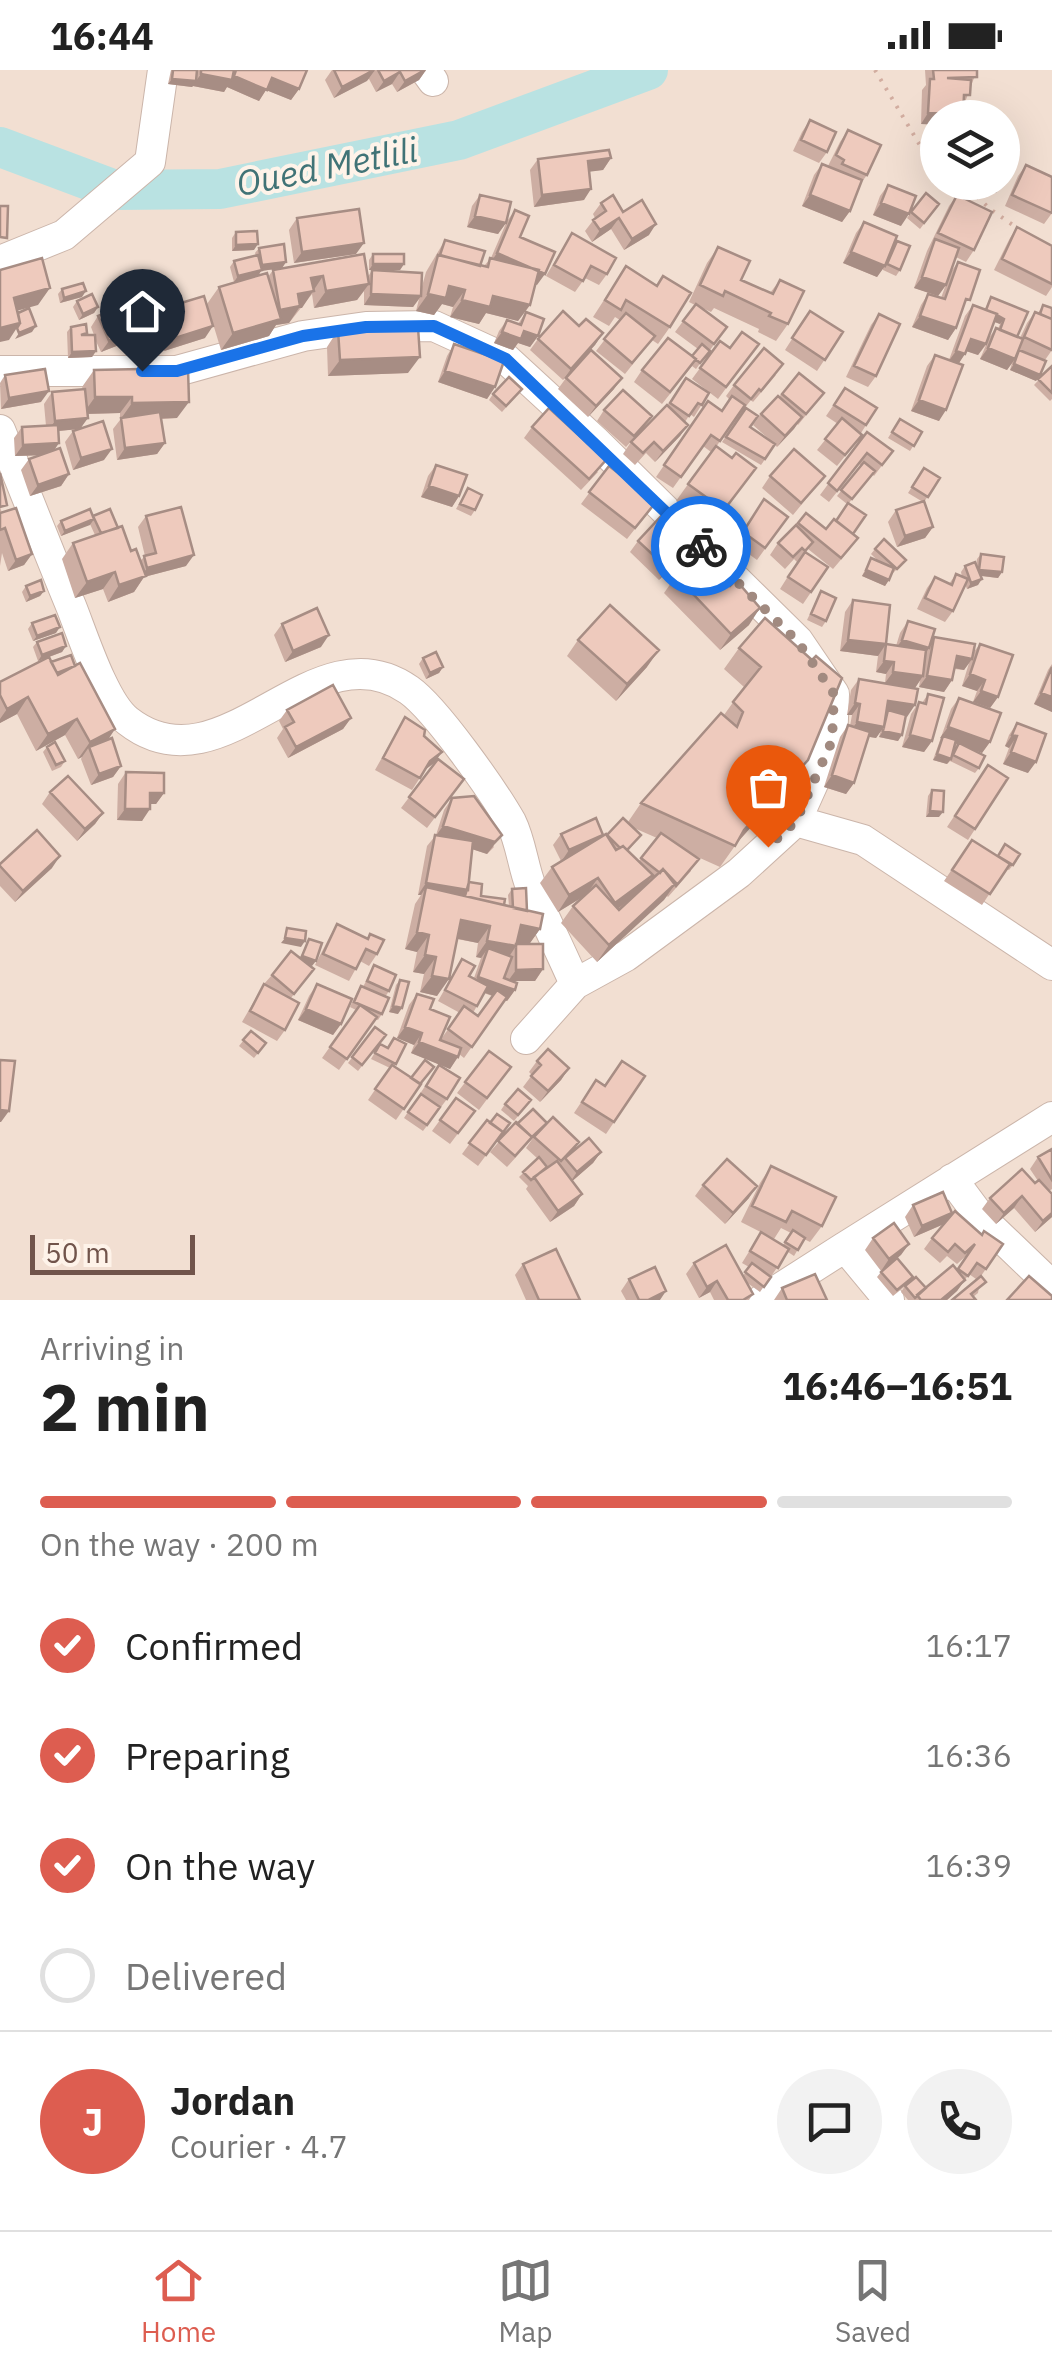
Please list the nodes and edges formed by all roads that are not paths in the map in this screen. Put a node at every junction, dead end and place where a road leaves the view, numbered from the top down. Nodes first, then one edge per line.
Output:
1 (163, 70) edge
2 (0, 261) edge
3 (0, 371) edge
4 (0, 430) edge
5 (796, 821) junction
6 (1052, 965) edge
7 (576, 984) junction
8 (526, 1038) dead end
9 (1052, 1118) edge
10 (952, 1179) junction
11 (844, 1247) junction
12 (1052, 1286) edge
13 (762, 1300) edge
14 (889, 1300) edge

1 - 2 street
3 - 5 street
4 - 7 street
5 - 6 street
5 - 7 street
7 - 8 street
9 - 10 street
10 - 11 street
10 - 12 street
11 - 13 street
11 - 14 street

